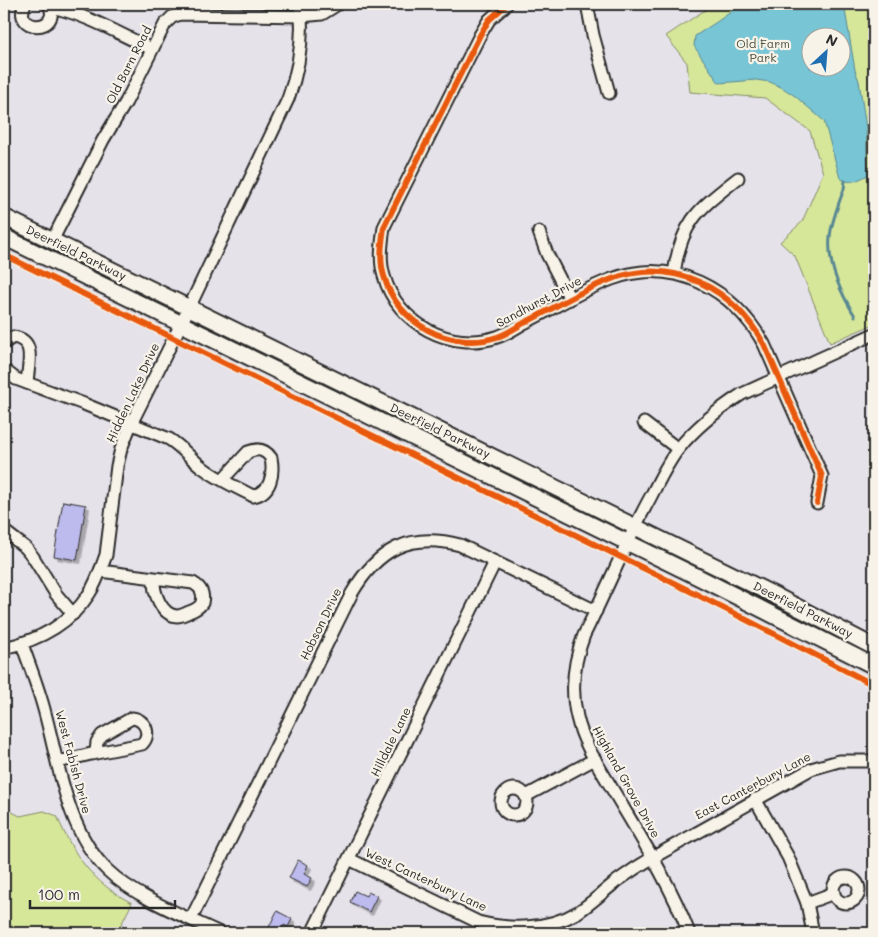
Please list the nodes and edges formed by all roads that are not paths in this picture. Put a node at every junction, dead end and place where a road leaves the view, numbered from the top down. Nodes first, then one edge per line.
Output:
1 (25, 4) edge
2 (300, 4) edge
3 (338, 4) edge
4 (507, 4) edge
5 (587, 4) edge
6 (50, 6) edge
7 (301, 16) junction
8 (152, 49) junction
9 (609, 92) dead end
10 (738, 178) dead end
11 (4, 217) edge
12 (539, 232) dead end
13 (4, 237) edge
14 (52, 241) junction
15 (674, 273) junction
16 (570, 299) junction
17 (189, 308) junction
18 (181, 324) junction
19 (874, 334) edge
20 (4, 343) edge
21 (4, 370) edge
22 (777, 376) junction
23 (27, 383) junction
24 (644, 423) dead end
25 (131, 424) junction
26 (678, 449) junction
27 (223, 479) junction
28 (817, 503) dead end
29 (635, 527) junction
30 (4, 531) edge
31 (628, 542) junction
32 (495, 562) junction
33 (100, 571) junction
34 (154, 578) junction
35 (596, 611) junction
36 (73, 614) junction
37 (22, 644) junction
38 (874, 647) edge
39 (4, 648) edge
40 (874, 666) edge
41 (96, 753) dead end
42 (595, 759) junction
43 (874, 761) edge
44 (58, 762) junction
45 (526, 796) dead end
46 (755, 799) junction
47 (652, 858) junction
48 (349, 859) junction
49 (834, 893) dead end
50 (807, 903) junction
51 (191, 919) junction
52 (220, 933) edge
53 (312, 933) edge
54 (688, 933) edge
55 (813, 933) edge

1 - 6 street
2 - 7 street, Hidden Lake Drive
3 - 7 street, Old Barn Road
4 - 16 street, Sandhurst Drive
5 - 9 street
6 - 8 street
7 - 8 street, Old Barn Road
7 - 17 street, Hidden Lake Drive
8 - 14 street, Old Barn Road
10 - 15 street
11 - 14 main road, Deerfield Parkway
12 - 16 street
13 - 18 main road, Deerfield Parkway
14 - 17 main road, Deerfield Parkway
15 - 16 street, Sandhurst Drive
15 - 22 street, Sandhurst Drive
17 - 18 street, Hidden Lake Drive
17 - 29 main road, Deerfield Parkway
18 - 25 street, Hidden Lake Drive
18 - 31 main road, Deerfield Parkway
19 - 22 street, Highland Grove Drive
20 - 23 street
21 - 23 street
22 - 26 street, Highland Grove Drive
22 - 28 street, Sandhurst Drive
23 - 25 street
24 - 26 street
25 - 27 street
25 - 33 street, Hidden Lake Drive
26 - 29 street, Highland Grove Drive
27 - 27 street
29 - 31 street, Highland Grove Drive
29 - 38 main road, Deerfield Parkway
30 - 36 street
31 - 35 street, Highland Grove Drive
31 - 40 main road, Deerfield Parkway
32 - 35 street, Hobson Drive
32 - 48 street, Hilldale Lane
32 - 51 street, Hobson Drive
33 - 34 street
33 - 36 street, Hidden Lake Drive
34 - 34 street
35 - 42 street, Highland Grove Drive
36 - 37 street, Hidden Lake Drive
37 - 39 street, Hidden Lake Drive
37 - 44 street, West Fabish Drive
41 - 44 street
42 - 45 street
42 - 47 street, Highland Grove Drive
43 - 46 street, East Canterbury Lane
44 - 51 street, West Fabish Drive
46 - 47 street, East Canterbury Lane
46 - 50 street
47 - 48 street, West Canterbury Lane
47 - 54 street, Highland Grove Drive
48 - 53 street, Hilldale Lane
49 - 50 street
50 - 55 street
51 - 52 street, West Fabish Drive

